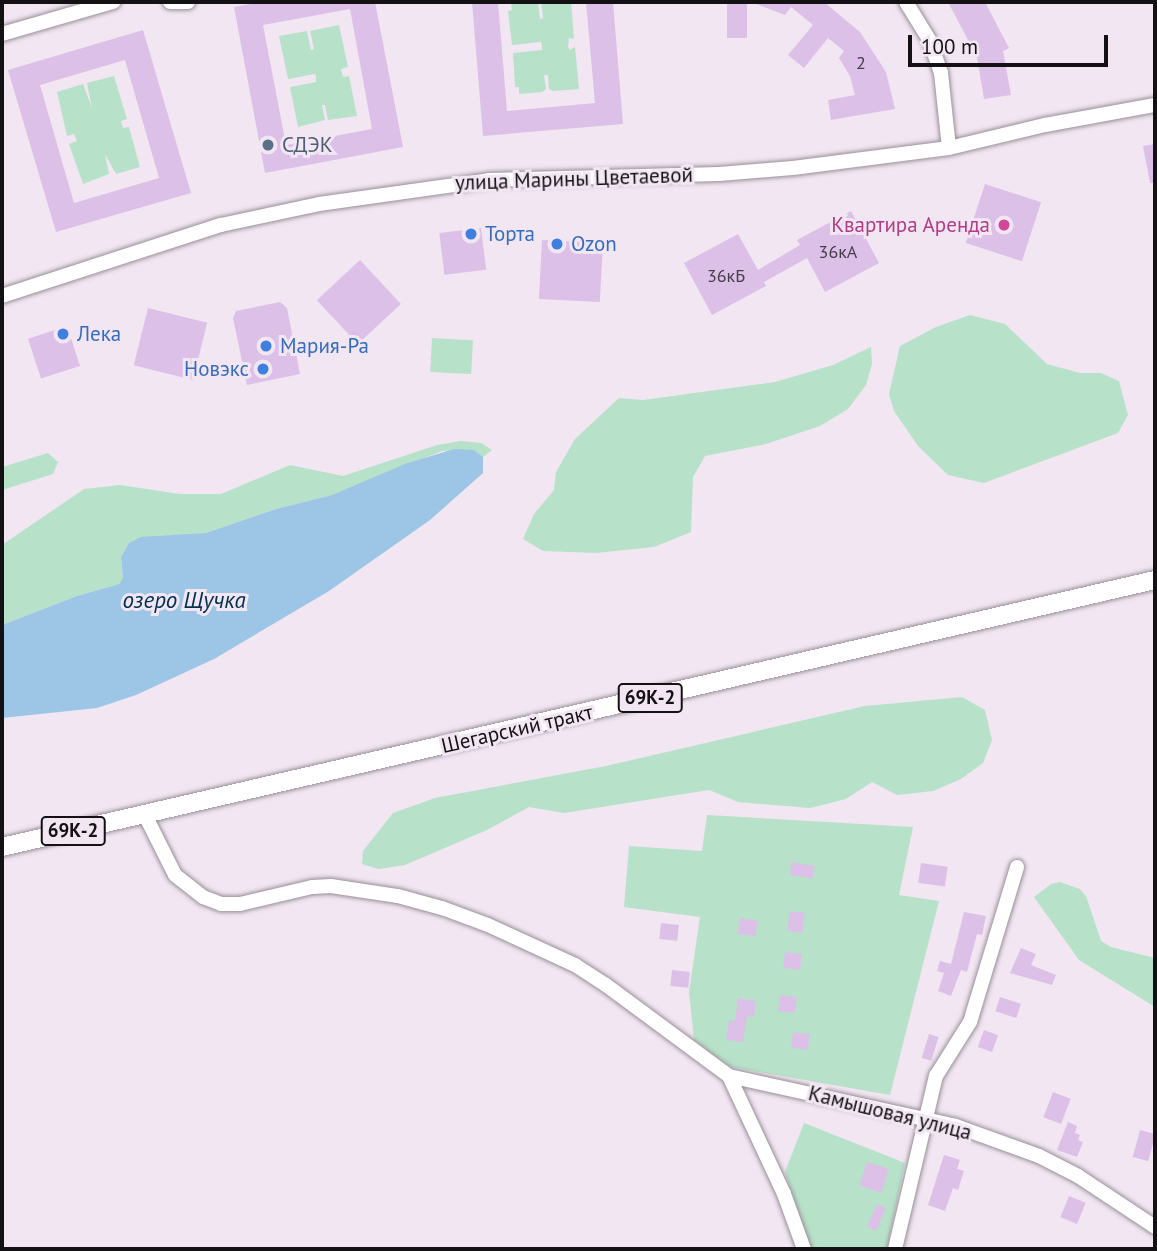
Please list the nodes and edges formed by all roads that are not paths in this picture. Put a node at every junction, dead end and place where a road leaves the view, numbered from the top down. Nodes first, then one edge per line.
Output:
1 (113, 2) edge
2 (170, 2) edge
3 (188, 2) edge
4 (906, 2) edge
5 (2, 34) edge
6 (1155, 105) edge
7 (949, 148) junction
8 (2, 296) edge
9 (1155, 580) edge
10 (145, 815) junction
11 (2, 847) edge
12 (1017, 867) dead end
13 (729, 1076) junction
14 (924, 1118) junction
15 (1155, 1227) edge
16 (804, 1249) edge
17 (895, 1249) edge

1 - 5 street
2 - 3 street
4 - 7 street
6 - 7 street, улица Марины Цветаевой
7 - 8 street, улица Марины Цветаевой
9 - 10 main road, Шегарский тракт / 69К-2
10 - 11 main road, Шегарский тракт / 69К-2
10 - 13 street
12 - 14 street
13 - 14 street, Камышовая улица
13 - 16 street
14 - 15 street, Камышовая улица
14 - 17 street

